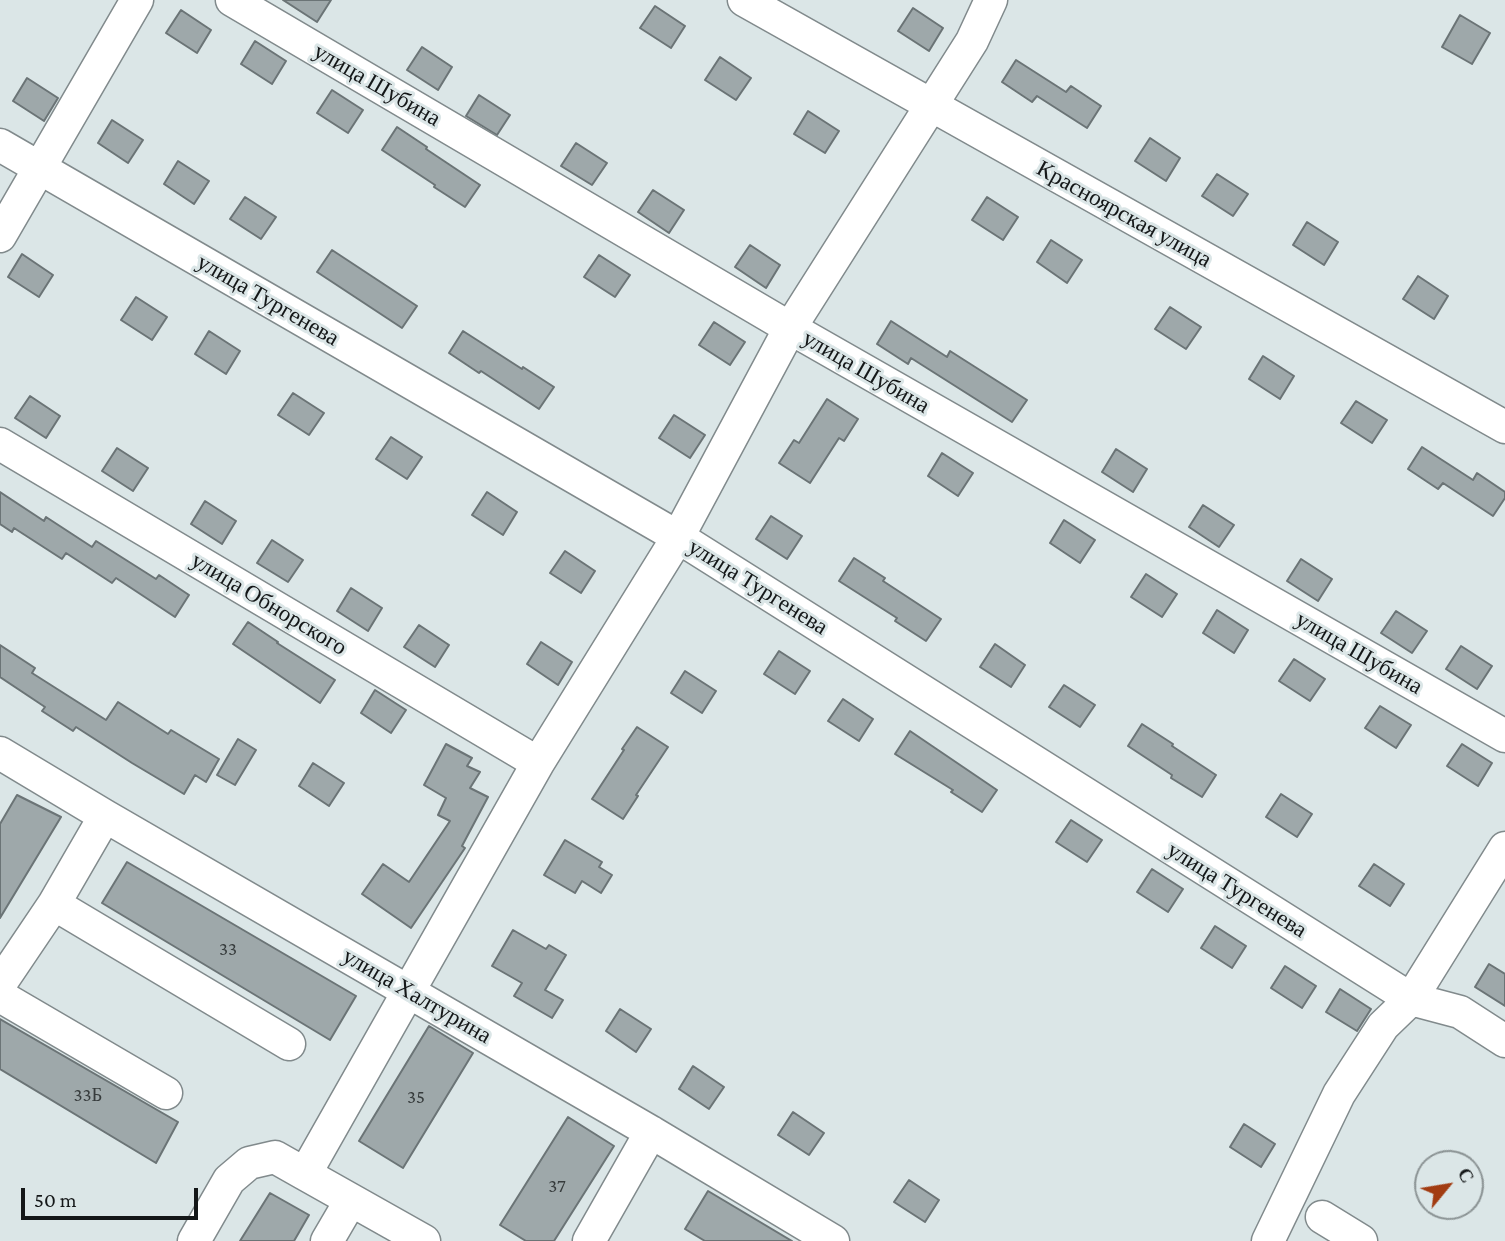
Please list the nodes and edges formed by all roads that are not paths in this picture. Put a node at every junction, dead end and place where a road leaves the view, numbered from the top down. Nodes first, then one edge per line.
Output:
1 (137, 0) edge
2 (232, 0) edge
3 (744, 0) edge
4 (991, 0) edge
5 (930, 106) junction
6 (0, 145) edge
7 (40, 168) junction
8 (0, 236) edge
9 (790, 328) junction
10 (1505, 427) edge
11 (0, 444) edge
12 (678, 537) junction
13 (1505, 736) edge
14 (0, 753) edge
15 (538, 763) junction
16 (105, 816) junction
17 (1505, 848) edge
18 (54, 904) junction
19 (0, 984) edge
20 (408, 991) junction
21 (0, 996) edge
22 (1411, 999) junction
23 (1505, 1041) edge
24 (289, 1044) dead end
25 (166, 1093) dead end
26 (650, 1132) junction
27 (305, 1174) junction
28 (351, 1200) junction
29 (1322, 1217) dead end
30 (194, 1241) edge
31 (327, 1241) edge
32 (424, 1241) edge
33 (589, 1241) edge
34 (833, 1241) edge
35 (1268, 1241) edge
36 (1362, 1241) edge

1 - 7 street
2 - 9 street, улица Шубина
3 - 5 street, Красноярская улица
4 - 5 street
5 - 9 street
5 - 10 street, Красноярская улица
6 - 7 street, улица Тургенева
7 - 8 street
7 - 12 street, улица Тургенева
9 - 12 street
9 - 13 street, улица Шубина
11 - 15 street, улица Обнорского
12 - 15 street
12 - 22 street, улица Тургенева
14 - 16 street, улица Халтурина
15 - 20 street
16 - 18 street
16 - 20 street, улица Халтурина
17 - 22 street
18 - 19 street
18 - 24 street
20 - 26 street, улица Халтурина
20 - 27 street
21 - 25 street
22 - 23 street, улица Тургенева
22 - 35 street
26 - 33 street
26 - 34 street, улица Халтурина
27 - 28 street
27 - 30 street
28 - 31 street
28 - 32 street
29 - 36 street

